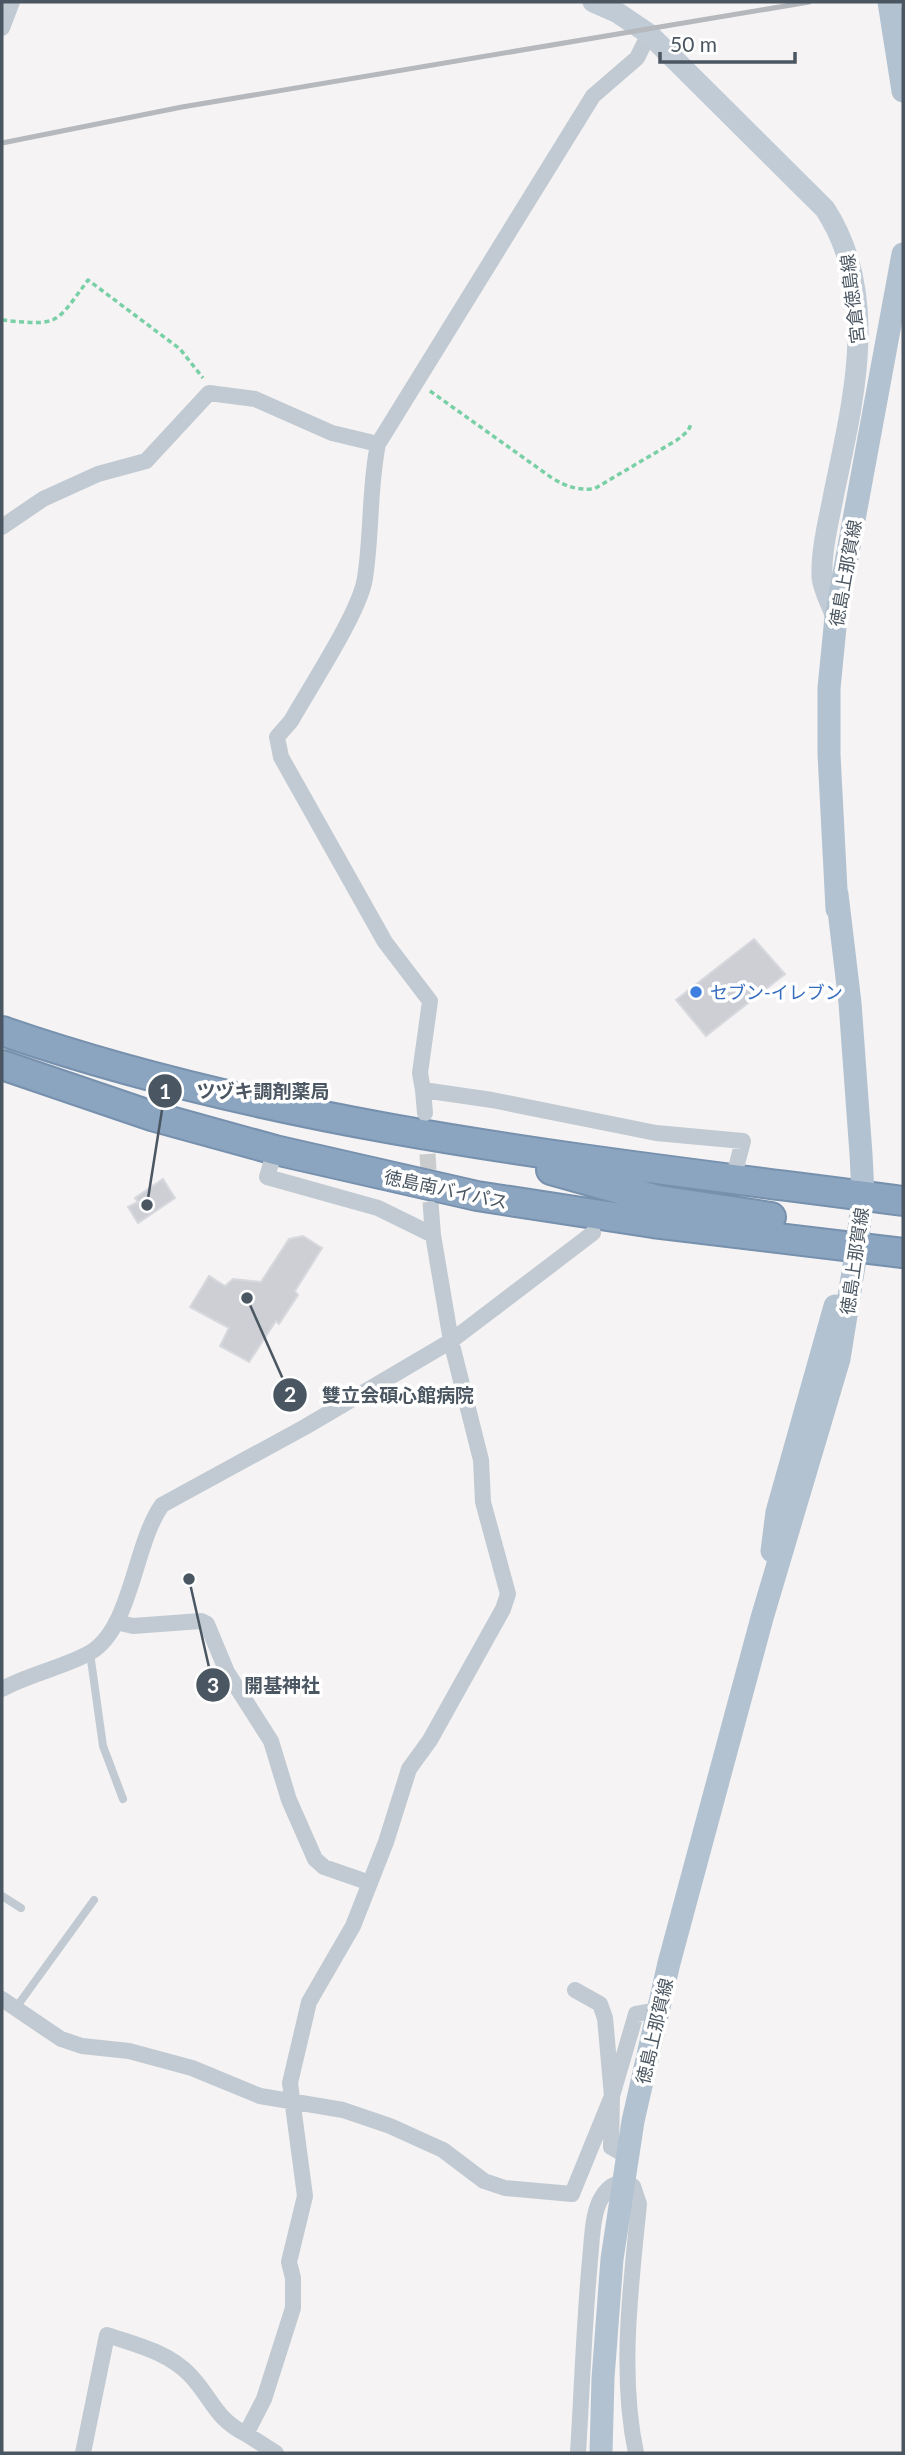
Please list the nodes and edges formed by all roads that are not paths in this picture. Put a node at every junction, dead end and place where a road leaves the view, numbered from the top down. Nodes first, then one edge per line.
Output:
1 (12, 2) edge
2 (593, 2) edge
3 (889, 2) edge
4 (2, 28) edge
5 (649, 34) junction
6 (903, 91) edge
7 (903, 254) edge
8 (378, 444) junction
9 (2, 527) edge
10 (836, 617) junction
11 (2, 1031) edge
12 (6, 1066) edge
13 (424, 1090) junction
14 (425, 1113) tunnel mouth
15 (479, 1144) junction
16 (275, 1150) junction
17 (733, 1179) junction
18 (875, 1196) edge
19 (431, 1209) tunnel mouth
20 (593, 1233) dead end
21 (433, 1235) junction
22 (856, 1240) junction
23 (903, 1253) edge
24 (451, 1341) junction
25 (116, 1622) junction
26 (90, 1653) junction
27 (2, 1689) edge
28 (123, 1798) dead end
29 (370, 1883) junction
30 (2, 1896) edge
31 (94, 1900) dead end
32 (21, 1909) dead end
33 (575, 1990) dead end
34 (8, 2004) edge
35 (659, 2010) junction
36 (612, 2096) junction
37 (292, 2103) junction
38 (627, 2155) junction
39 (622, 2182) junction
40 (246, 2434) junction
41 (83, 2453) edge
42 (276, 2453) edge
43 (578, 2453) edge
44 (601, 2453) edge
45 (636, 2453) edge

1 - 4 street
2 - 5 main road, 宮倉徳島線
3 - 6 main road
5 - 8 street
5 - 10 main road, 宮倉徳島線
7 - 10 main road, 徳島上那賀線
8 - 9 street
8 - 13 street
10 - 18 main road, 徳島上那賀線
11 - 15 highway
12 - 16 highway, 徳島南バイパス
13 - 14 street
13 - 17 street
15 - 17 highway
15 - 22 highway
16 - 21 street
16 - 22 highway, 徳島南バイパス
17 - 18 highway
18 - 22 main road, 徳島上那賀線
19 - 21 street
20 - 24 street
21 - 24 street
22 - 23 highway, 徳島南バイパス
22 - 35 main road, 徳島上那賀線
24 - 25 street
24 - 29 street
25 - 26 street
25 - 29 street
26 - 27 street
26 - 28 lane
29 - 37 street
30 - 32 lane
31 - 34 lane
33 - 36 street
34 - 37 street
35 - 36 street
35 - 38 main road, 徳島上那賀線
36 - 37 street
36 - 38 street
37 - 40 street
38 - 39 main road, 徳島上那賀線
39 - 43 street
39 - 44 main road, 徳島上那賀線
39 - 45 street
40 - 41 street
40 - 42 street

